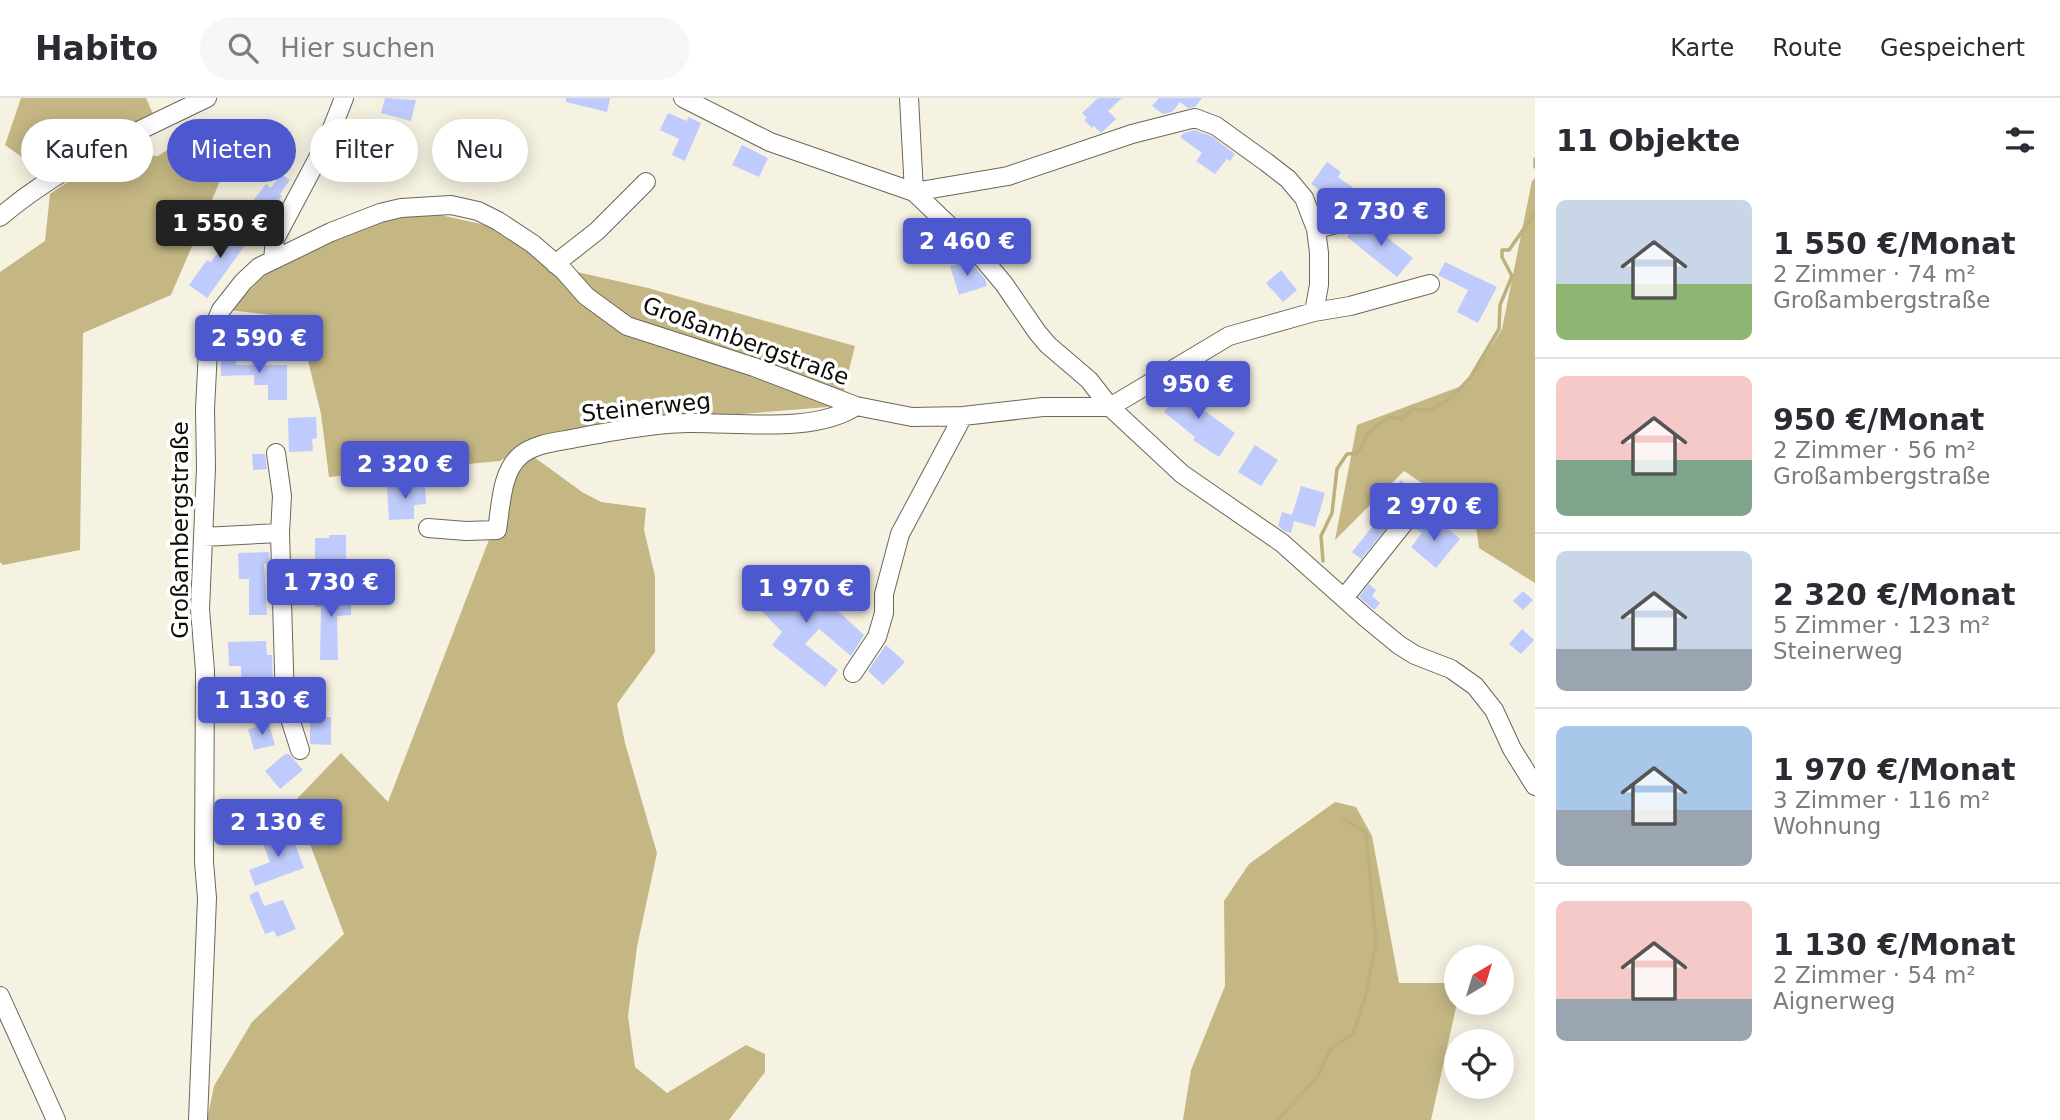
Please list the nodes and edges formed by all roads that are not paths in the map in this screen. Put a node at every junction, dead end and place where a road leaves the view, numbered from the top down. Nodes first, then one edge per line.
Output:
1 (207, 98) edge
2 (344, 98) edge
3 (683, 98) edge
4 (909, 98) edge
5 (646, 182) dead end
6 (914, 192) junction
7 (0, 217) edge
8 (1353, 220) dead end
9 (1316, 229) junction
10 (273, 260) junction
11 (555, 264) junction
12 (1430, 284) dead end
13 (1314, 312) junction
14 (856, 406) junction
15 (1110, 407) junction
16 (963, 416) junction
17 (276, 453) dead end
18 (1420, 503) dead end
19 (428, 528) dead end
20 (280, 533) junction
21 (204, 537) junction
22 (1344, 598) junction
23 (853, 673) dead end
24 (300, 750) dead end
25 (1535, 786) edge
26 (0, 996) edge
27 (56, 1120) edge
28 (198, 1120) edge

1 - 7 street
2 - 10 street
3 - 6 street
4 - 6 street
5 - 11 street
6 - 9 street
6 - 15 street
8 - 9 street
9 - 13 street
10 - 11 street, Großambergstraße
10 - 21 street, Großambergstraße
11 - 14 street, Großambergstraße
12 - 13 street
13 - 15 street
14 - 16 street, Großambergstraße
14 - 19 street, Steinerweg
15 - 16 street, Großambergstraße
15 - 22 street
16 - 23 street
17 - 20 street
18 - 22 street
20 - 21 street
20 - 24 street
21 - 28 street, Großambergstraße
22 - 25 street
26 - 27 street

